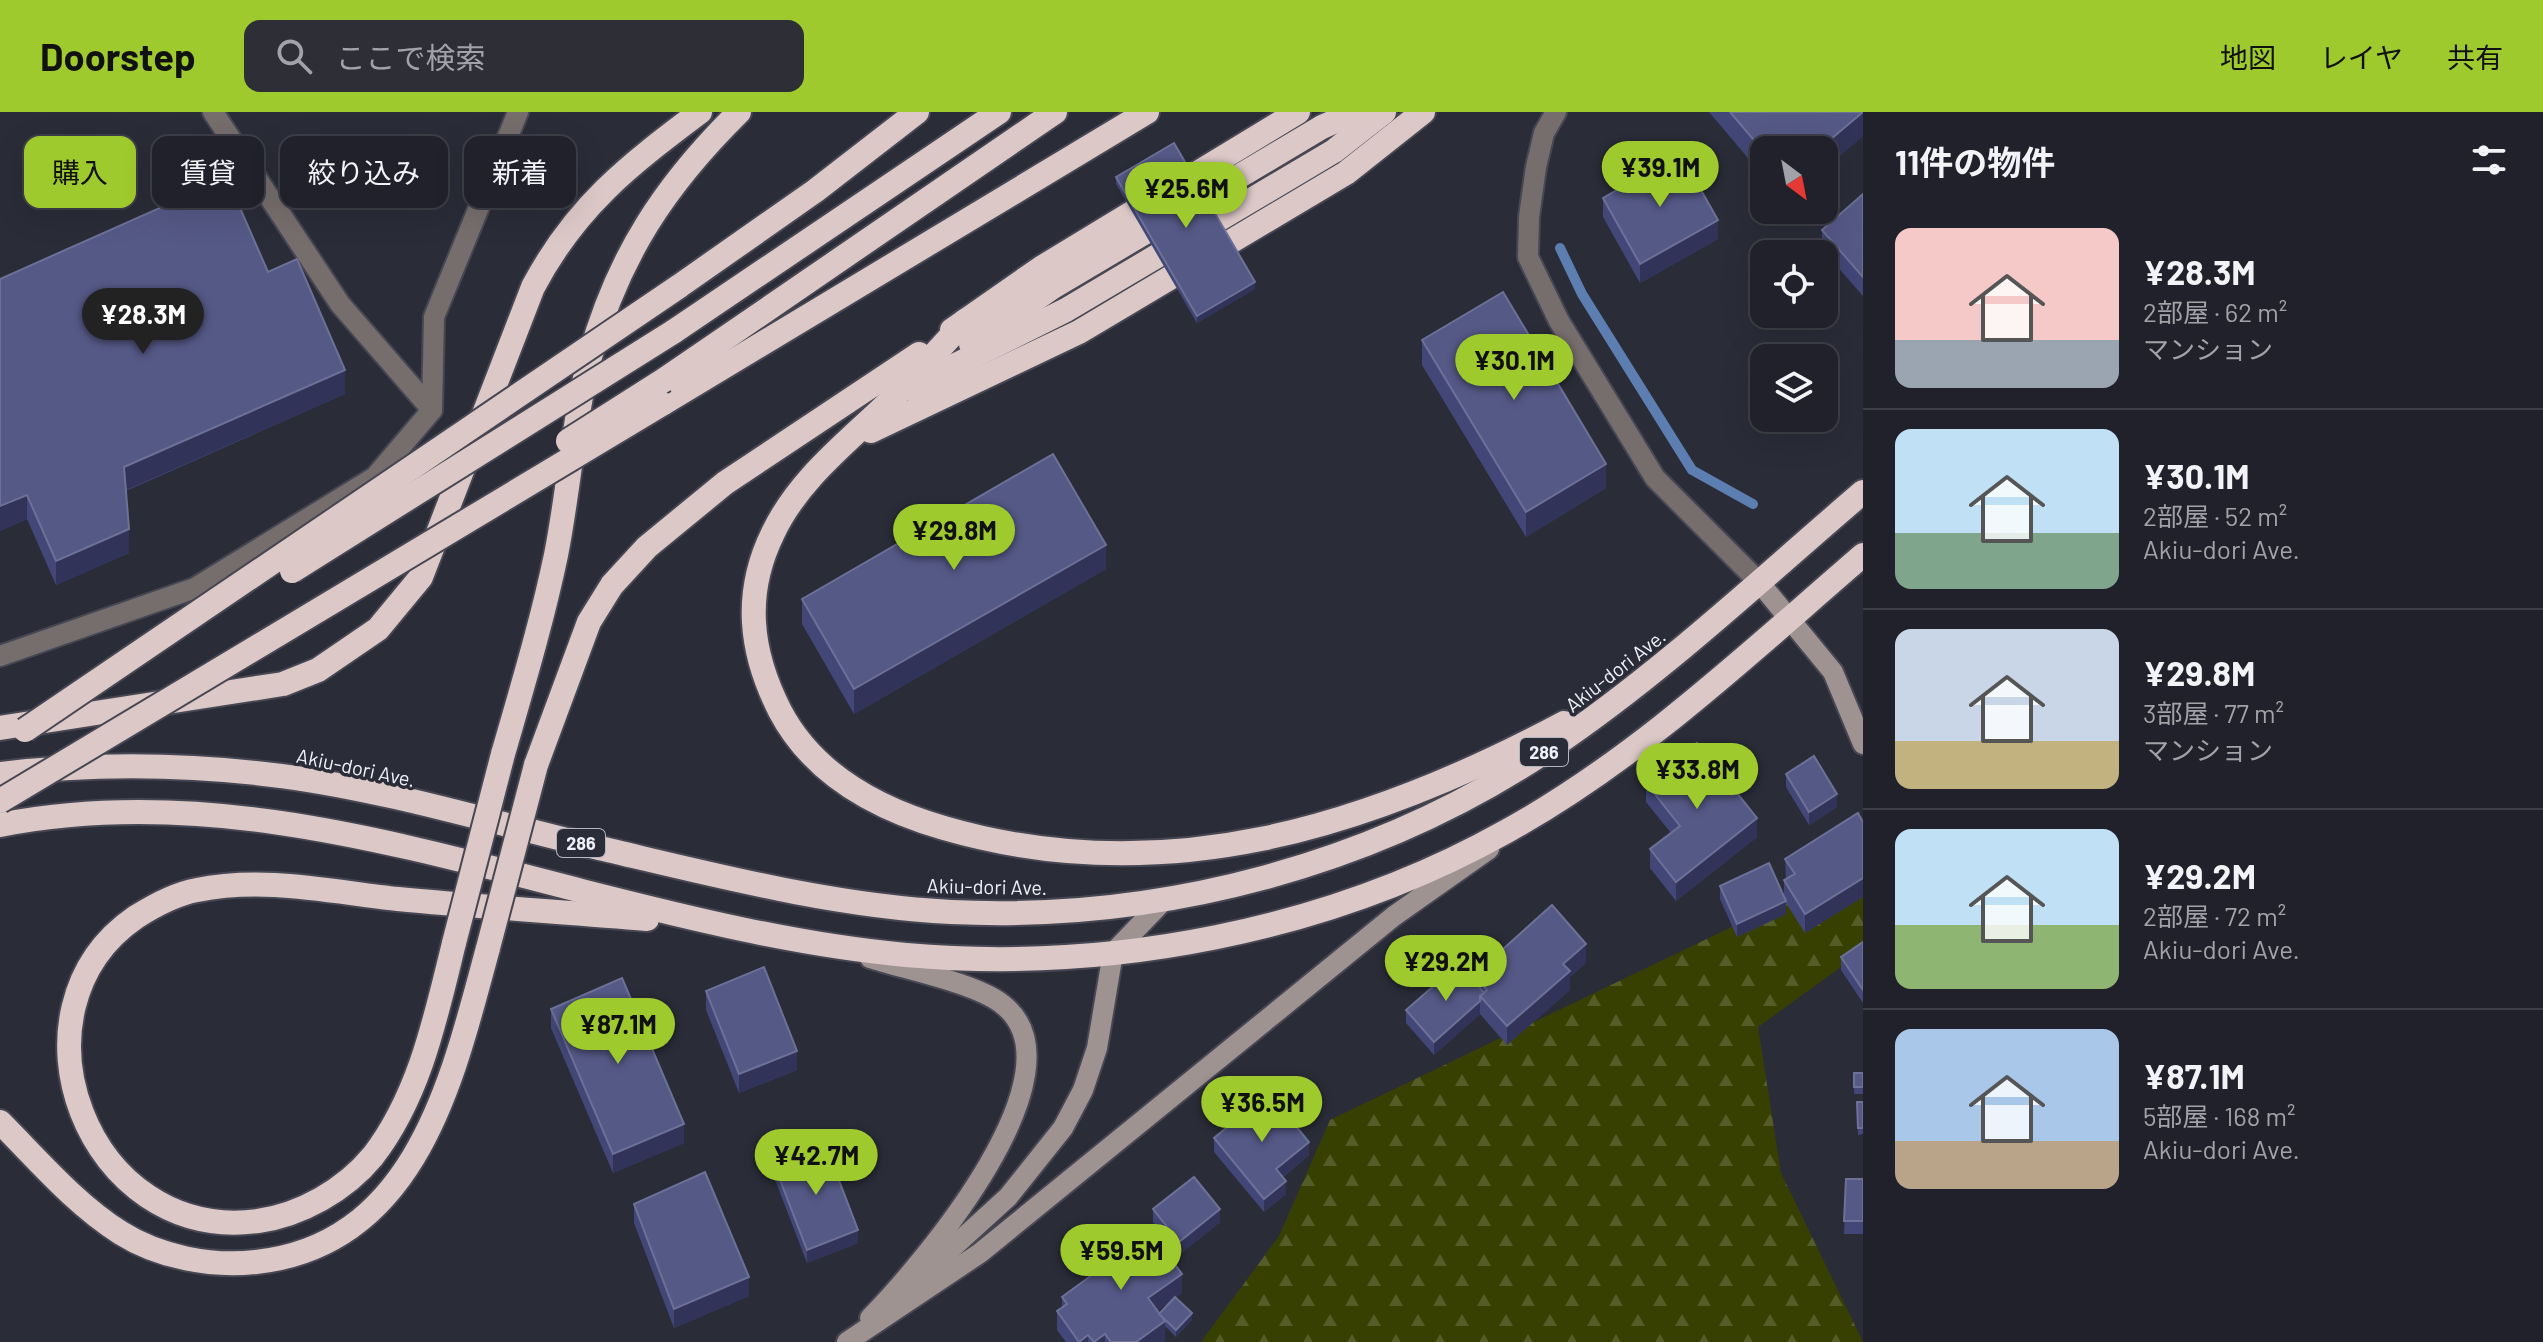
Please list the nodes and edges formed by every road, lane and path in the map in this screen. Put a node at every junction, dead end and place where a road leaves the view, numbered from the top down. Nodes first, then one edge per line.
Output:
1 (213, 112) edge
2 (518, 112) edge
3 (700, 112) edge
4 (739, 112) edge
5 (917, 112) edge
6 (999, 112) edge
7 (1055, 112) edge
8 (1147, 112) edge
9 (1298, 112) edge
10 (1356, 112) edge
11 (1384, 112) edge
12 (1398, 112) edge
13 (1423, 112) edge
14 (1556, 112) edge
15 (1346, 173) junction
16 (965, 321) junction
17 (994, 373) junction
18 (663, 392) junction
19 (893, 397) junction
20 (432, 410) junction
21 (803, 435) junction
22 (838, 450) junction
23 (1863, 492) edge
24 (1863, 555) edge
25 (1759, 582) junction
26 (1790, 618) junction
27 (0, 656) edge
28 (1660, 667) junction
29 (0, 728) edge
30 (25, 730) junction
31 (1863, 744) edge
32 (0, 745) edge
33 (0, 774) edge
34 (1574, 790) junction
35 (0, 801) edge
36 (0, 825) edge
37 (1163, 901) junction
38 (733, 926) junction
39 (834, 946) junction
40 (1113, 953) junction
41 (0, 1122) edge
42 (864, 1324) junction
43 (840, 1342) edge
44 (847, 1342) edge

1 - 20 street
2 - 20 street
3 - 29 highway
4 - 38 highway, bridge
5 - 30 highway, bridge
6 - 30 highway, bridge
7 - 18 highway
8 - 18 highway
9 - 16 highway
10 - 19 highway
11 - 19 highway
12 - 15 highway
13 - 15 highway
14 - 25 street
15 - 17 highway
16 - 19 highway
16 - 21 highway
17 - 19 highway
17 - 22 highway
18 - 35 highway, bridge
19 - 21 highway
19 - 22 highway
20 - 27 street
21 - 41 highway, bridge
22 - 28 highway
23 - 25 highway, Akiu-dori Ave. / 286
24 - 26 highway, 286
25 - 26 street
25 - 28 highway, Akiu-dori Ave. / 286
26 - 31 street
26 - 34 highway, 286
28 - 37 highway, Akiu-dori Ave. / 286
30 - 32 highway
33 - 37 highway, Akiu-dori Ave. / 286
34 - 40 highway, 286
34 - 44 street
36 - 38 highway, 286
37 - 40 street
38 - 39 highway, 286
39 - 40 highway, 286
39 - 42 street
40 - 42 street
42 - 43 street

